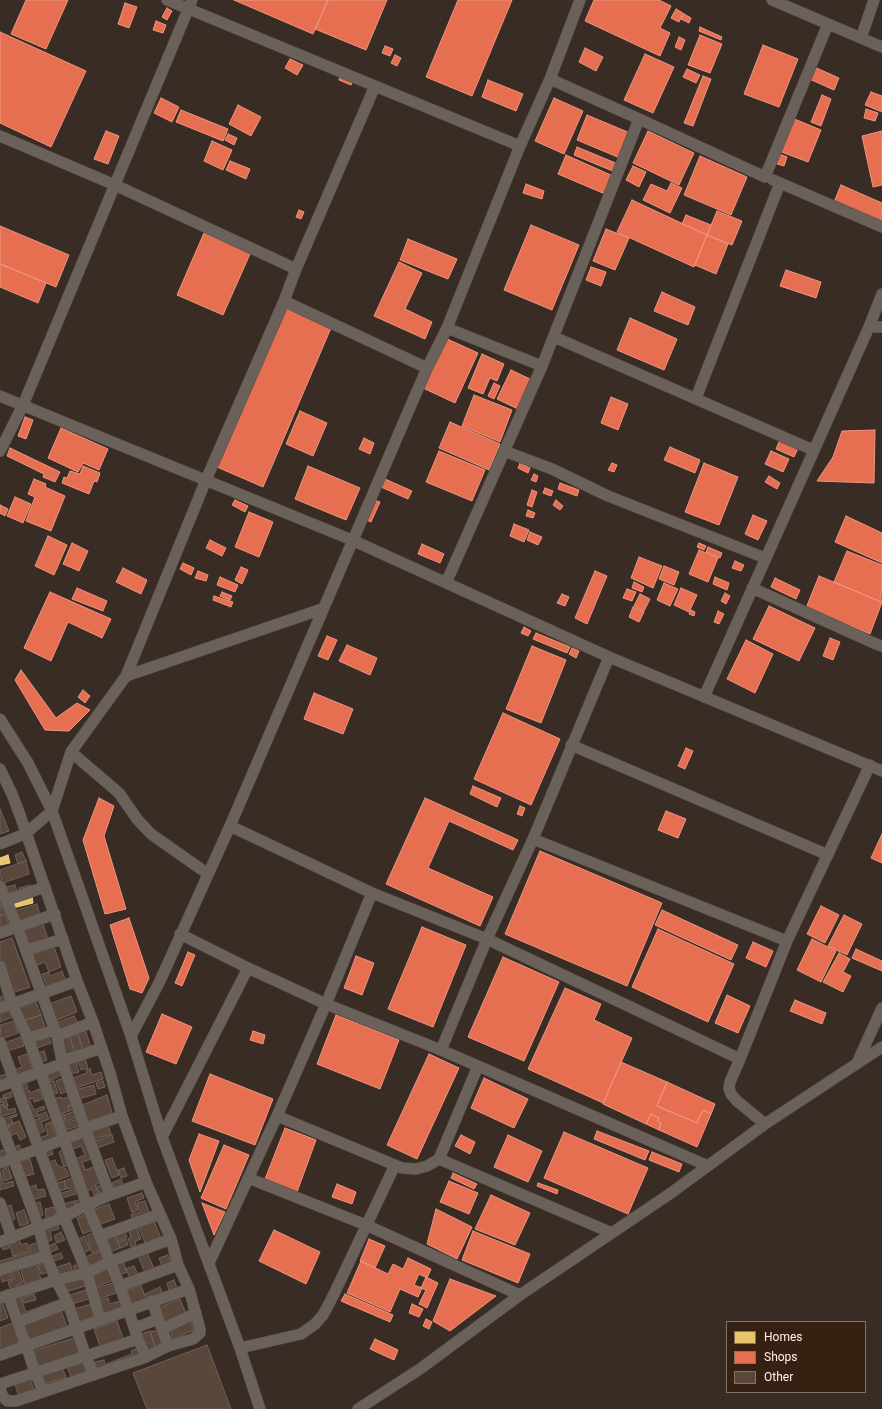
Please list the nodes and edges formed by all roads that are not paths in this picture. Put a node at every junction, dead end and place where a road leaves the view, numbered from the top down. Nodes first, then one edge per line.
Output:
1 (167, 0) edge
2 (580, 0) edge
3 (772, 0) edge
4 (874, 0) edge
5 (190, 5) edge
6 (828, 24) junction
7 (861, 38) junction
8 (882, 47) edge
9 (550, 79) junction
10 (375, 86) junction
11 (639, 118) junction
12 (0, 136) edge
13 (520, 146) junction
14 (765, 177) junction
15 (780, 183) junction
16 (115, 185) junction
17 (882, 227) edge
18 (296, 269) junction
19 (882, 294) edge
20 (284, 301) junction
21 (869, 327) junction
22 (882, 327) edge
23 (447, 328) junction
24 (554, 337) junction
25 (542, 366) junction
26 (427, 368) junction
27 (0, 396) edge
28 (696, 398) junction
29 (23, 405) junction
30 (813, 450) junction
31 (0, 451) edge
32 (504, 451) junction
33 (206, 480) junction
34 (352, 540) junction
35 (765, 558) junction
36 (446, 583) junction
37 (752, 588) junction
38 (322, 609) junction
39 (882, 646) edge
40 (609, 657) junction
41 (126, 676) junction
42 (704, 697) junction
43 (0, 719) edge
44 (571, 745) junction
45 (71, 752) junction
46 (870, 766) junction
47 (882, 770) edge
48 (1, 774) edge
49 (52, 811) junction
50 (230, 826) junction
51 (25, 834) junction
52 (533, 839) junction
53 (0, 844) edge
54 (828, 855) junction
55 (208, 874) junction
56 (0, 886) edge
57 (45, 887) junction
58 (372, 892) junction
59 (6, 900) junction
60 (55, 914) junction
61 (17, 926) junction
62 (0, 933) edge
63 (180, 934) junction
64 (62, 939) junction
65 (487, 939) junction
66 (787, 941) junction
67 (26, 950) junction
68 (0, 966) edge
69 (248, 968) junction
70 (77, 981) junction
71 (42, 993) junction
72 (12, 1004) junction
73 (326, 1004) junction
74 (0, 1008) edge
75 (882, 1008) edge
76 (94, 1022) junction
77 (56, 1033) junction
78 (132, 1036) junction
79 (28, 1038) junction
80 (0, 1042) edge
81 (882, 1047) edge
82 (102, 1048) junction
83 (441, 1050) junction
84 (740, 1059) junction
85 (62, 1061) junction
86 (857, 1064) junction
87 (478, 1066) junction
88 (40, 1071) junction
89 (15, 1081) junction
90 (0, 1086) edge
91 (122, 1116) junction
92 (277, 1116) junction
93 (0, 1122) edge
94 (765, 1124) junction
95 (86, 1131) junction
96 (162, 1137) junction
97 (64, 1140) junction
98 (40, 1148) junction
99 (14, 1158) junction
100 (439, 1158) junction
101 (0, 1163) edge
102 (395, 1165) junction
103 (708, 1166) junction
104 (248, 1178) junction
105 (146, 1182) junction
106 (110, 1195) junction
107 (0, 1203) edge
108 (87, 1205) junction
109 (160, 1214) junction
110 (64, 1218) junction
111 (366, 1226) junction
112 (39, 1228) junction
113 (612, 1233) junction
114 (100, 1236) junction
115 (12, 1238) junction
116 (171, 1239) junction
117 (0, 1242) edge
118 (46, 1256) junction
119 (110, 1262) junction
120 (209, 1263) junction
121 (178, 1265) junction
122 (0, 1270) edge
123 (87, 1273) junction
124 (56, 1280) junction
125 (120, 1286) junction
126 (189, 1289) junction
127 (520, 1295) junction
128 (4, 1296) edge
129 (152, 1301) junction
130 (68, 1303) junction
131 (128, 1310) junction
132 (196, 1313) junction
133 (100, 1319) junction
134 (18, 1322) junction
135 (160, 1324) junction
136 (77, 1328) junction
137 (136, 1334) junction
138 (26, 1345) junction
139 (168, 1346) junction
140 (240, 1348) junction
141 (0, 1355) edge
142 (86, 1357) junction
143 (146, 1357) junction
144 (35, 1372) junction
145 (94, 1375) junction
146 (0, 1384) edge
147 (0, 1388) edge
148 (42, 1391) junction
149 (260, 1409) edge
150 (358, 1409) edge

1 - 5 street
2 - 9 street
3 - 6 street
4 - 7 street
5 - 10 street
5 - 16 street
6 - 7 street
6 - 14 street
7 - 8 street
9 - 11 street
9 - 13 street
10 - 13 street
10 - 18 street
11 - 14 street
11 - 24 street
12 - 16 street
13 - 23 street
14 - 15 street
15 - 17 street
15 - 28 street
16 - 18 street
16 - 29 street
18 - 20 street
19 - 21 street
20 - 26 street
20 - 33 street
21 - 22 street
21 - 30 street
23 - 25 street
23 - 26 street
24 - 25 street
24 - 28 street
25 - 32 street
26 - 34 street
27 - 29 street
28 - 30 street
29 - 31 street
29 - 33 street
30 - 35 street
32 - 35 street
32 - 36 street
33 - 34 street
33 - 41 street
34 - 36 street
34 - 38 street
35 - 37 street
36 - 40 street
37 - 39 street
37 - 42 street
38 - 41 street
38 - 50 street
40 - 42 street
40 - 44 street
41 - 45 street
42 - 46 street
43 - 49 street
44 - 52 street
44 - 54 street
45 - 49 street
45 - 55 street
46 - 47 street
46 - 54 street
48 - 51 street
49 - 51 street
49 - 78 street
50 - 55 street
50 - 58 street
51 - 53 street
51 - 57 street
52 - 65 street
52 - 66 street
54 - 66 street
55 - 63 street
56 - 59 street
57 - 59 street
57 - 60 street
58 - 65 street
58 - 73 street
59 - 61 street
60 - 61 street
60 - 64 street
61 - 62 street
61 - 67 street
63 - 69 street
63 - 78 street
64 - 67 street
64 - 70 street
65 - 83 street
65 - 84 street
66 - 84 street
67 - 71 street
68 - 72 street
69 - 73 street
69 - 96 street
70 - 71 street
70 - 76 street
71 - 72 street
71 - 77 street
72 - 74 street
72 - 79 street
73 - 83 street
73 - 92 street
75 - 86 street
76 - 77 street
76 - 82 street
77 - 79 street
77 - 85 street
78 - 96 street
79 - 88 street
80 - 89 street
81 - 86 street
82 - 85 street
82 - 91 street
83 - 87 street
84 - 94 street
85 - 88 street
85 - 95 street
86 - 94 street
87 - 100 street
87 - 103 street
88 - 89 street
88 - 97 street
89 - 90 street
89 - 98 street
91 - 95 street
91 - 105 street
92 - 102 street
92 - 104 street
93 - 99 street
94 - 103 street
95 - 97 street
95 - 106 street
96 - 120 street
97 - 98 street
97 - 108 street
98 - 99 street
98 - 110 street
99 - 101 street
99 - 112 street
100 - 102 street
100 - 113 street
102 - 111 street
103 - 113 street
104 - 111 street
104 - 120 street
105 - 106 street
105 - 109 street
106 - 108 street
107 - 115 street
108 - 110 street
108 - 114 street
109 - 114 street
109 - 116 street
110 - 112 street
110 - 123 street
111 - 127 street
111 - 140 street
112 - 115 street
112 - 118 street
113 - 127 street
114 - 119 street
115 - 117 street
116 - 119 street
116 - 121 street
118 - 122 street
118 - 124 street
119 - 123 street
119 - 125 street
120 - 140 street
121 - 125 street
121 - 126 street
123 - 124 street
123 - 133 street
124 - 128 street
124 - 130 street
125 - 131 street
126 - 129 street
126 - 132 street
127 - 150 street
128 - 134 street
129 - 131 street
129 - 135 street
130 - 134 street
130 - 136 street
131 - 133 street
131 - 137 street
132 - 135 street
132 - 139 street
133 - 136 street
134 - 138 street
135 - 137 street
135 - 139 street
136 - 138 street
136 - 142 street
137 - 142 street
137 - 143 street
138 - 141 street
138 - 144 street
139 - 143 street
140 - 149 street
142 - 144 street
142 - 145 street
143 - 145 street
144 - 146 street
144 - 148 street
145 - 148 street
147 - 148 street

